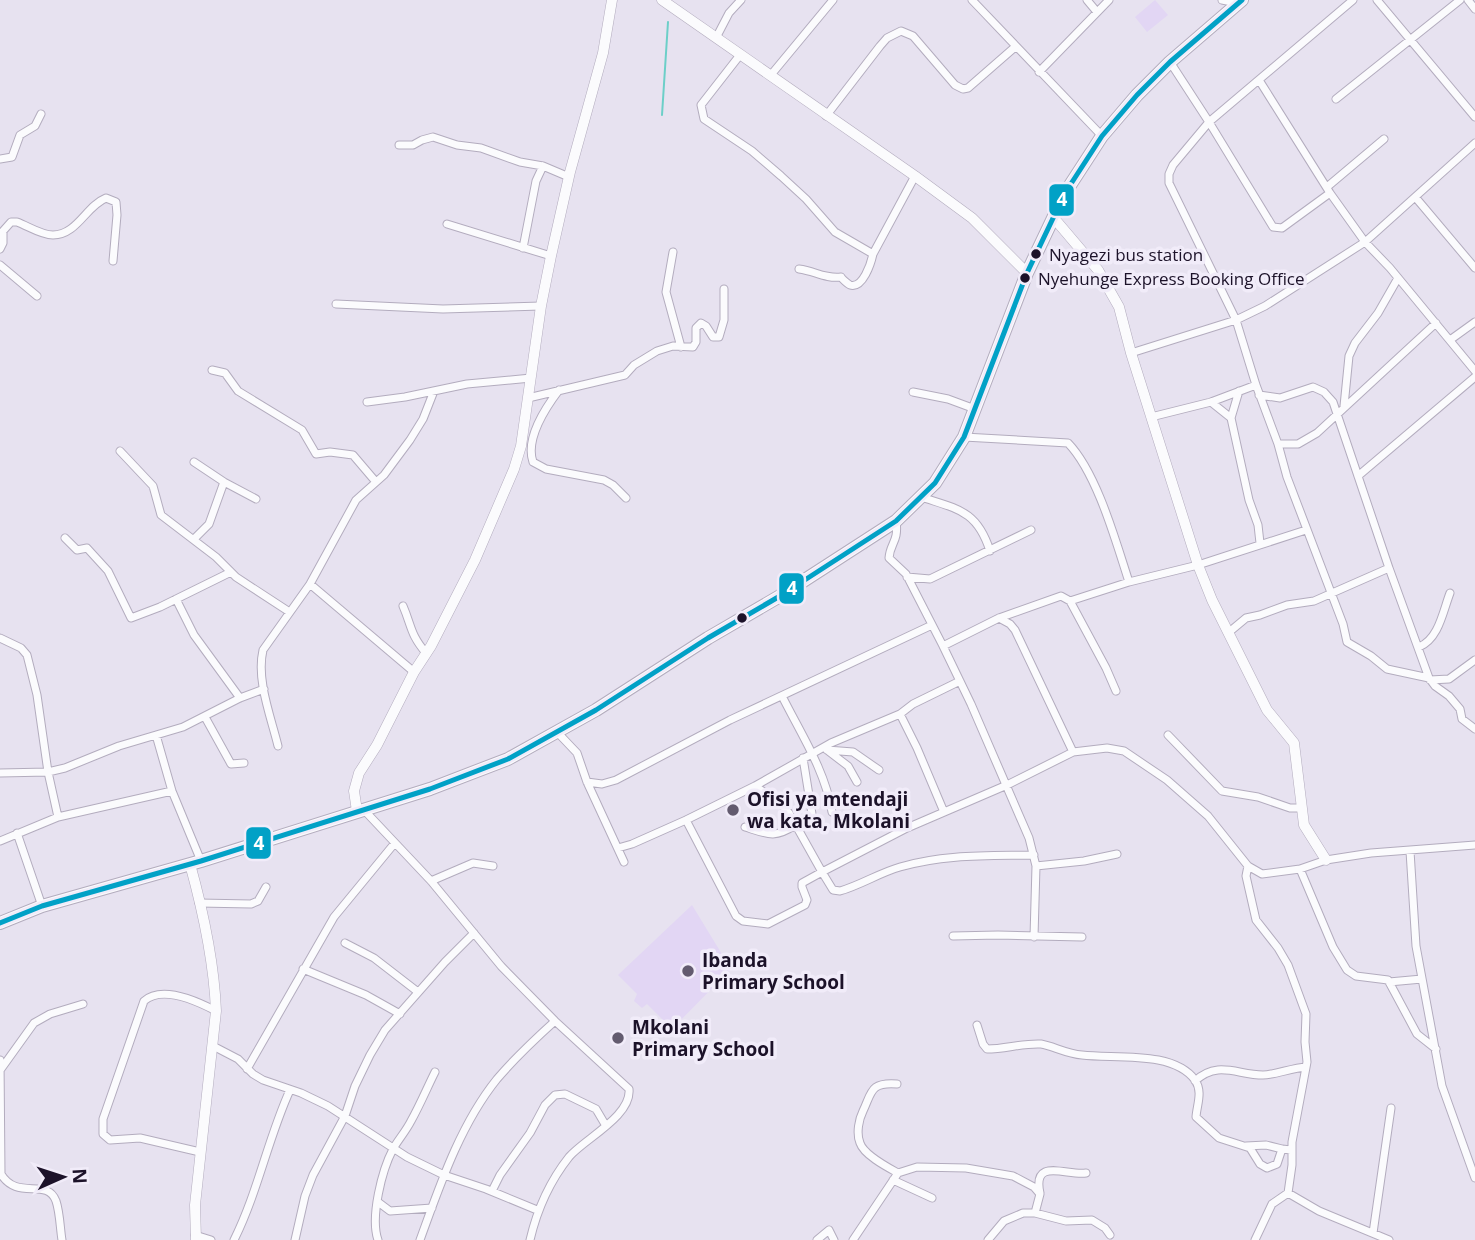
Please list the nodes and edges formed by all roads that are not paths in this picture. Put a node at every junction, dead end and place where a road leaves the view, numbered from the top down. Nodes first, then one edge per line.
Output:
1 (612, 0) edge
2 (662, 0) edge
3 (741, 0) edge
4 (832, 0) edge
5 (972, 0) edge
6 (1087, 0) edge
7 (1109, 0) edge
8 (1222, 0) edge
9 (1353, 0) edge
10 (1377, 0) edge
11 (1461, 0) edge
12 (1468, 0) edge
13 (1240, 2) edge
14 (1475, 9) edge
15 (1097, 12) junction
16 (716, 38) junction
17 (1412, 40) junction
18 (1016, 47) junction
19 (740, 55) junction
20 (1170, 62) junction
21 (1040, 72) junction
22 (770, 76) junction
23 (1259, 80) junction
24 (1336, 99) dead end
25 (41, 114) dead end
26 (826, 116) junction
27 (1475, 117) edge
28 (1209, 122) junction
29 (1101, 136) junction
30 (1384, 139) dead end
31 (1475, 143) edge
32 (399, 145) dead end
33 (0, 159) edge
34 (543, 166) junction
35 (915, 176) junction
36 (569, 177) junction
37 (1329, 190) junction
38 (1416, 198) junction
39 (1053, 217) junction
40 (447, 224) dead end
41 (1365, 242) junction
42 (523, 248) junction
43 (0, 249) edge
44 (673, 253) dead end
45 (873, 254) junction
46 (551, 256) junction
47 (113, 261) dead end
48 (0, 265) edge
49 (1475, 268) edge
50 (799, 269) dead end
51 (1027, 273) junction
52 (1398, 278) junction
53 (724, 289) dead end
54 (37, 296) dead end
55 (336, 304) dead end
56 (541, 306) junction
57 (1236, 320) junction
58 (1475, 322) edge
59 (1436, 323) junction
60 (1450, 340) junction
61 (681, 346) junction
62 (1131, 353) junction
63 (212, 370) dead end
64 (1475, 371) edge
65 (1475, 377) edge
66 (531, 378) junction
67 (1256, 385) junction
68 (560, 389) junction
69 (433, 391) junction
70 (1239, 391) junction
71 (913, 392) dead end
72 (1259, 395) junction
73 (528, 398) junction
74 (367, 402) dead end
75 (1212, 402) junction
76 (1344, 406) junction
77 (976, 409) junction
78 (1337, 414) junction
79 (1151, 418) junction
80 (1231, 418) junction
81 (964, 437) junction
82 (1278, 444) junction
83 (120, 451) dead end
84 (194, 462) dead end
85 (1358, 476) junction
86 (224, 482) junction
87 (376, 482) junction
88 (921, 497) junction
89 (626, 498) dead end
90 (256, 499) dead end
91 (896, 521) junction
92 (1031, 530) dead end
93 (1307, 530) junction
94 (65, 538) dead end
95 (194, 539) junction
96 (1260, 543) junction
97 (990, 551) junction
98 (1198, 565) junction
99 (1389, 568) junction
100 (231, 572) junction
101 (907, 577) junction
102 (1129, 582) junction
103 (310, 584) junction
104 (1331, 593) junction
105 (1450, 593) dead end
106 (176, 599) junction
107 (1070, 601) junction
108 (403, 606) dead end
109 (288, 611) junction
110 (999, 618) junction
111 (932, 625) junction
112 (1228, 633) junction
113 (0, 638) edge
114 (943, 646) junction
115 (1419, 647) junction
116 (426, 653) junction
117 (1475, 660) edge
118 (414, 672) junction
119 (1429, 679) junction
120 (960, 681) junction
121 (264, 689) junction
122 (1116, 691) dead end
123 (782, 696) junction
124 (240, 698) junction
125 (900, 714) junction
126 (205, 717) junction
127 (1475, 729) edge
128 (558, 733) junction
129 (1168, 735) dead end
130 (156, 736) junction
131 (278, 746) dead end
132 (825, 749) junction
133 (1073, 752) junction
134 (810, 753) junction
135 (803, 758) junction
136 (244, 763) dead end
137 (879, 770) dead end
138 (48, 772) junction
139 (0, 773) edge
140 (587, 782) junction
141 (857, 782) dead end
142 (1007, 785) junction
143 (755, 786) junction
144 (172, 791) junction
145 (1300, 808) junction
146 (360, 810) junction
147 (832, 812) dead end
148 (943, 812) junction
149 (812, 814) dead end
150 (58, 817) junction
151 (686, 820) junction
152 (795, 825) junction
153 (745, 827) dead end
154 (17, 833) junction
155 (0, 841) edge
156 (394, 844) junction
157 (1475, 845) edge
158 (618, 848) junction
159 (1410, 851) junction
160 (1117, 854) dead end
161 (1034, 855) junction
162 (1326, 860) junction
163 (195, 862) junction
164 (624, 862) dead end
165 (493, 866) dead end
166 (1036, 866) junction
167 (1248, 866) junction
168 (1300, 869) junction
169 (822, 872) junction
170 (431, 881) junction
171 (266, 887) dead end
172 (199, 903) junction
173 (43, 906) junction
174 (0, 923) edge
175 (474, 933) junction
176 (953, 936) dead end
177 (1034, 937) junction
178 (1082, 937) dead end
179 (345, 943) dead end
180 (303, 969) junction
181 (1422, 979) junction
182 (1389, 982) junction
183 (418, 992) junction
184 (83, 1004) dead end
185 (216, 1011) junction
186 (400, 1014) junction
187 (555, 1021) junction
188 (977, 1025) dead end
189 (213, 1046) junction
190 (1436, 1049) junction
191 (0, 1060) edge
192 (1306, 1067) junction
193 (1, 1069) edge
194 (247, 1069) junction
195 (435, 1072) dead end
196 (1195, 1081) junction
197 (897, 1084) dead end
198 (290, 1090) junction
199 (1391, 1108) dead end
200 (345, 1116) junction
201 (606, 1126) junction
202 (1246, 1146) junction
203 (393, 1149) junction
204 (1282, 1149) junction
205 (1291, 1150) junction
206 (200, 1152) junction
207 (0, 1169) edge
208 (1086, 1173) dead end
209 (444, 1175) junction
210 (895, 1177) junction
211 (1475, 1178) edge
212 (492, 1191) junction
213 (1288, 1193) junction
214 (1040, 1194) junction
215 (932, 1198) dead end
216 (378, 1202) junction
217 (432, 1208) junction
218 (537, 1210) junction
219 (1035, 1213) junction
220 (1373, 1233) junction
221 (1110, 1235) dead end
222 (196, 1237) edge
223 (62, 1240) edge
224 (211, 1240) edge
225 (234, 1240) edge
226 (295, 1240) edge
227 (378, 1240) edge
228 (420, 1240) edge
229 (530, 1240) edge
230 (817, 1240) edge
231 (834, 1240) edge
232 (853, 1240) edge
233 (988, 1240) edge
234 (1255, 1240) edge
235 (1389, 1240) edge

1 - 36 street
2 - 16 street
3 - 16 street
4 - 22 street
5 - 18 street
6 - 15 street
7 - 15 street
8 - 13 street
9 - 23 street
10 - 17 street
11 - 17 street
12 - 14 street
13 - 20 highway
15 - 21 street
16 - 19 street
17 - 24 street
17 - 27 street
18 - 21 street
18 - 26 street
19 - 22 street
19 - 45 street
20 - 28 street
20 - 29 highway
21 - 29 street
22 - 26 street
23 - 28 street
23 - 37 street
25 - 33 street
26 - 35 street
28 - 37 street
28 - 57 street
29 - 39 highway
30 - 37 street
31 - 38 street
32 - 34 street
34 - 36 street
34 - 42 street
35 - 45 street
35 - 51 street
36 - 46 street
37 - 41 street
38 - 41 street
38 - 49 street
39 - 51 highway
39 - 62 street
40 - 42 street
41 - 52 street
41 - 57 street
42 - 46 street
43 - 47 street
44 - 61 street
45 - 50 street
46 - 56 street
48 - 54 street
51 - 77 highway
52 - 59 street
52 - 76 street
53 - 61 street
55 - 56 street
56 - 66 street
57 - 62 street
57 - 67 street
58 - 60 street
59 - 60 street
59 - 76 street
60 - 64 street
61 - 68 street
62 - 79 street
63 - 87 street
65 - 85 street
66 - 69 street
66 - 73 street
67 - 70 street
67 - 72 street
68 - 73 street
68 - 89 street
69 - 74 street
69 - 87 street
70 - 75 street
70 - 80 street
71 - 77 street
72 - 78 street
72 - 82 street
73 - 116 street
75 - 79 street
75 - 80 street
76 - 78 street
77 - 81 highway
78 - 82 street
78 - 85 street
79 - 98 street
80 - 96 street
81 - 88 highway
81 - 102 street
82 - 93 street
83 - 95 street
84 - 86 street
85 - 99 street
86 - 90 street
86 - 95 street
87 - 103 street
88 - 91 highway
88 - 97 street
91 - 101 street
91 - 128 highway
92 - 97 street
93 - 96 street
93 - 104 street
94 - 106 street
95 - 100 street
96 - 98 street
97 - 101 street
98 - 102 street
98 - 112 street
99 - 104 street
99 - 115 street
100 - 106 street
100 - 109 street
101 - 111 street
102 - 107 street
103 - 109 street
103 - 118 street
104 - 112 street
104 - 119 street
105 - 115 street
106 - 124 street
107 - 110 street
107 - 122 street
108 - 116 street
109 - 121 street
110 - 114 street
110 - 133 street
111 - 114 street
111 - 123 street
112 - 145 street
113 - 138 street
114 - 120 street
115 - 119 street
116 - 118 street
117 - 119 street
118 - 146 street
119 - 127 street
120 - 125 street
120 - 142 street
121 - 124 street
121 - 131 street
123 - 134 street
123 - 140 street
124 - 126 street
125 - 132 street
125 - 148 street
126 - 130 street
126 - 136 street
128 - 140 street
128 - 146 highway
129 - 145 street
130 - 138 street
130 - 144 street
132 - 134 street
132 - 137 street
132 - 141 street
133 - 142 street
133 - 167 street
134 - 135 street
134 - 147 street
135 - 143 street
135 - 149 street
138 - 139 street
138 - 150 street
140 - 158 street
142 - 148 street
142 - 161 street
143 - 151 street
143 - 152 street
144 - 150 street
144 - 163 street
145 - 162 street
146 - 156 street
146 - 163 highway
148 - 169 street
150 - 154 street
151 - 158 street
151 - 169 street
152 - 153 street
152 - 169 street
154 - 155 street
154 - 173 street
156 - 170 street
156 - 180 street
157 - 159 street
158 - 164 street
159 - 162 street
159 - 181 street
160 - 166 street
161 - 166 street
161 - 169 street
162 - 168 street
163 - 172 street
163 - 173 highway
165 - 170 street
166 - 177 street
167 - 168 street
167 - 192 street
168 - 182 street
170 - 175 street
171 - 172 street
172 - 185 street
173 - 174 highway
175 - 183 street
175 - 187 street
176 - 177 street
177 - 178 street
179 - 183 street
180 - 186 street
180 - 194 street
181 - 182 street
181 - 190 street
182 - 190 street
183 - 186 street
184 - 193 street
185 - 189 street
185 - 206 street
186 - 200 street
187 - 201 street
187 - 209 street
188 - 196 street
189 - 194 street
189 - 206 street
190 - 211 street
191 - 193 street
192 - 196 street
192 - 205 street
193 - 207 street
194 - 198 street
195 - 203 street
196 - 202 street
197 - 210 street
198 - 200 street
198 - 225 street
199 - 220 street
200 - 203 street
200 - 226 street
201 - 212 street
201 - 218 street
202 - 204 street
202 - 204 street
203 - 209 street
203 - 216 street
204 - 205 street
205 - 213 street
206 - 222 street
207 - 223 street
208 - 214 street
209 - 212 street
209 - 217 street
210 - 214 street
210 - 215 street
210 - 232 street
212 - 218 street
213 - 220 street
213 - 234 street
214 - 219 street
216 - 217 street
216 - 227 street
217 - 228 street
218 - 229 street
219 - 221 street
219 - 233 street
220 - 235 street
222 - 224 street
230 - 231 street

